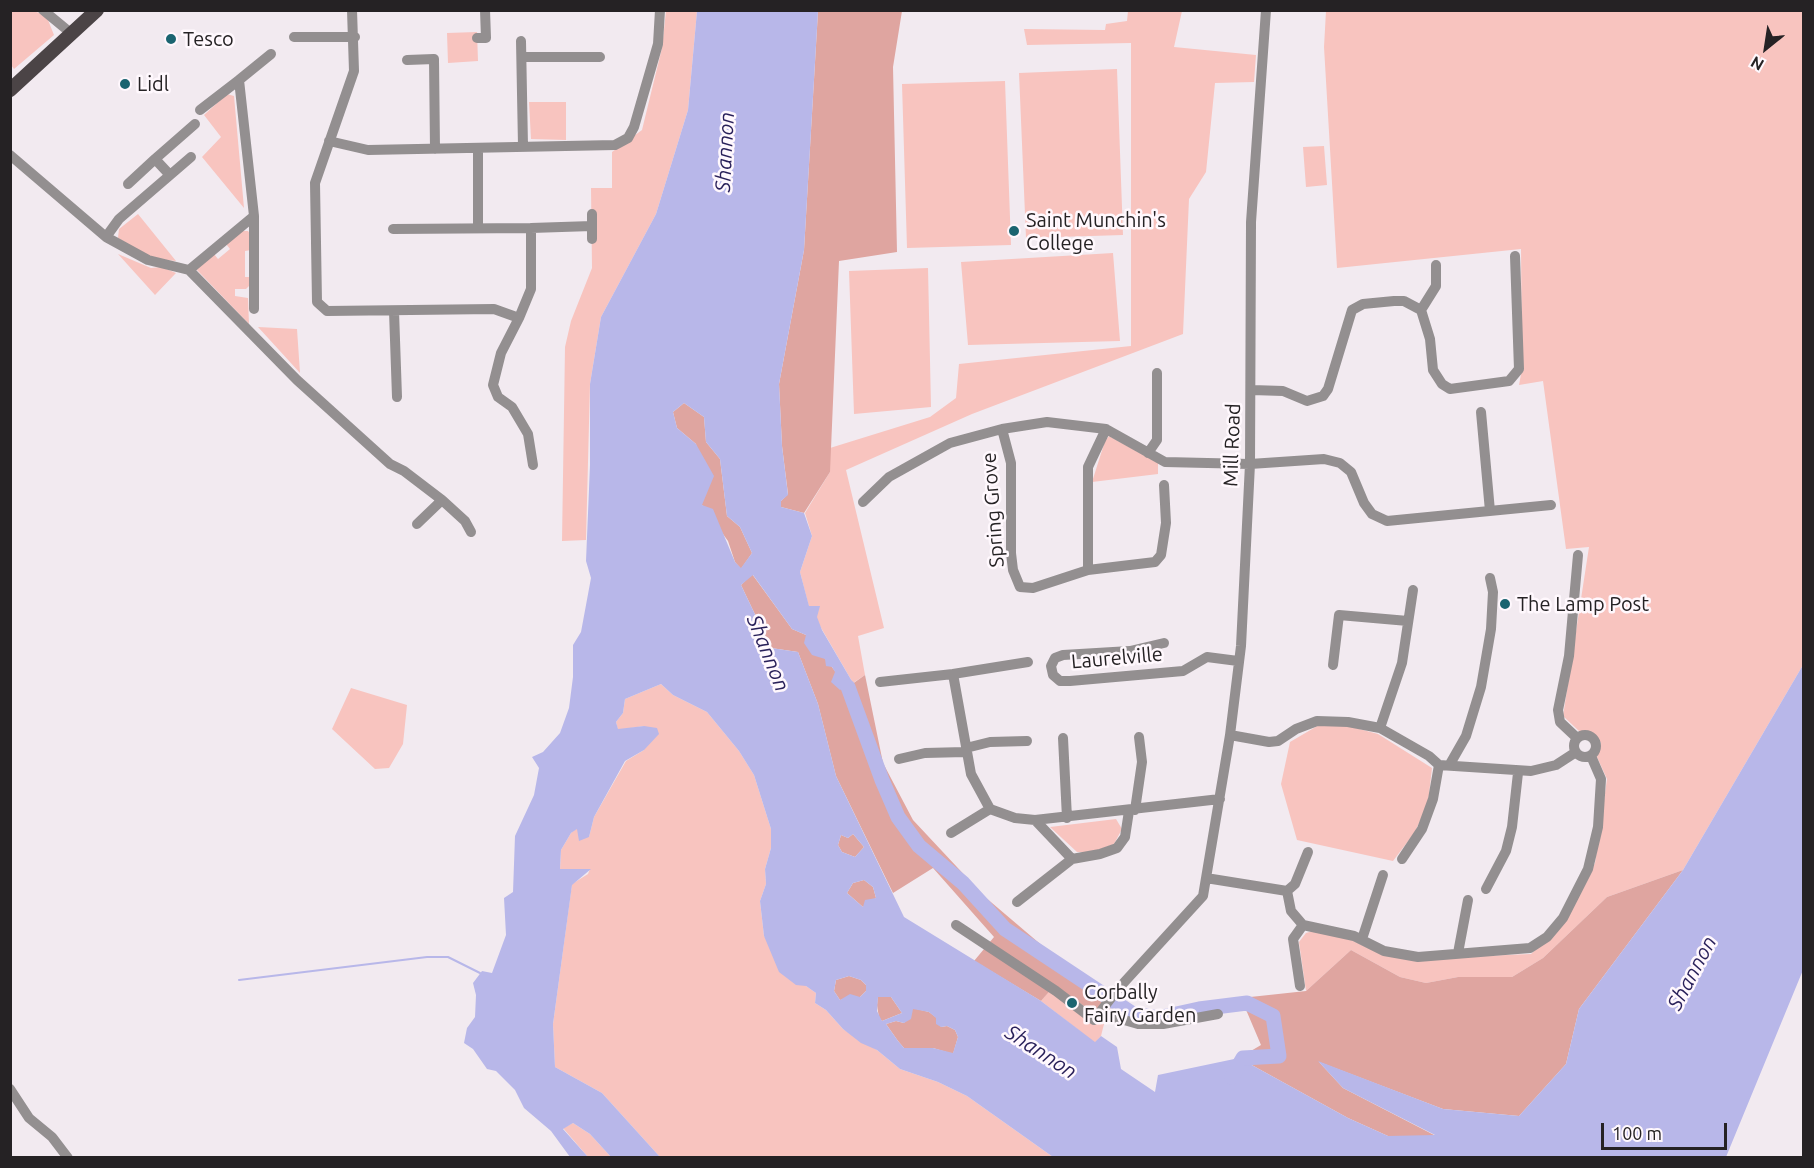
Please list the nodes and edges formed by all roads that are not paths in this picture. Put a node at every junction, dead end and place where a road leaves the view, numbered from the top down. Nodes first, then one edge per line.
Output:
1 (43, 10) edge
2 (97, 10) edge
3 (352, 10) edge
4 (485, 10) edge
5 (660, 10) edge
6 (1266, 10) edge
7 (72, 33) junction
8 (294, 37) dead end
9 (355, 38) junction
10 (477, 38) dead end
11 (521, 41) dead end
12 (271, 54) dead end
13 (522, 57) junction
14 (600, 57) dead end
15 (406, 60) dead end
16 (239, 80) junction
17 (10, 90) edge
18 (200, 110) dead end
19 (195, 124) dead end
20 (329, 141) junction
21 (523, 146) junction
22 (478, 148) junction
23 (435, 149) junction
24 (10, 155) edge
25 (191, 157) dead end
26 (155, 159) junction
27 (169, 174) junction
28 (128, 184) dead end
29 (592, 214) dead end
30 (254, 216) junction
31 (591, 226) junction
32 (478, 227) junction
33 (531, 228) junction
34 (393, 229) dead end
35 (106, 237) junction
36 (592, 239) dead end
37 (1515, 256) dead end
38 (1436, 266) dead end
39 (189, 270) junction
40 (254, 309) dead end
41 (1421, 310) junction
42 (394, 311) junction
43 (519, 318) junction
44 (1157, 373) dead end
45 (1251, 390) junction
46 (397, 397) dead end
47 (1481, 412) dead end
48 (1002, 429) junction
49 (1106, 429) junction
50 (1148, 453) junction
51 (1250, 464) junction
52 (533, 465) dead end
53 (1164, 485) dead end
54 (442, 500) junction
55 (863, 502) dead end
56 (1551, 505) dead end
57 (1490, 511) junction
58 (417, 524) dead end
59 (471, 532) dead end
60 (1578, 555) dead end
61 (1088, 570) junction
62 (1490, 578) dead end
63 (1413, 590) dead end
64 (1408, 621) junction
65 (1164, 644) dead end
66 (1238, 661) junction
67 (1028, 662) dead end
68 (1333, 665) dead end
69 (953, 674) junction
70 (880, 682) dead end
71 (1380, 728) junction
72 (1230, 735) junction
73 (1139, 737) dead end
74 (1063, 738) dead end
75 (1577, 738) junction
76 (1027, 741) dead end
77 (966, 750) junction
78 (1576, 752) junction
79 (1591, 756) junction
80 (899, 759) dead end
81 (1444, 765) junction
82 (1518, 772) junction
83 (1220, 799) junction
84 (990, 809) junction
85 (1132, 811) junction
86 (1067, 818) junction
87 (1035, 820) junction
88 (951, 834) dead end
89 (1308, 852) dead end
90 (1072, 858) junction
91 (1402, 859) dead end
92 (1383, 874) dead end
93 (1206, 878) junction
94 (1486, 890) dead end
95 (1287, 891) junction
96 (1468, 900) dead end
97 (1017, 902) dead end
98 (956, 925) dead end
99 (1303, 925) junction
100 (1362, 939) junction
101 (1458, 953) junction
102 (1299, 986) dead end
103 (1100, 1012) junction
104 (1218, 1014) dead end
105 (10, 1089) edge
106 (68, 1158) edge

1 - 7 street
2 - 7 main road
3 - 9 street
4 - 10 street
5 - 21 street
6 - 45 street, Mill Road
7 - 17 main road
8 - 9 street
9 - 20 street
11 - 13 street
12 - 16 street
13 - 14 street
13 - 21 street
15 - 23 street
16 - 18 street
16 - 30 street
19 - 26 street
20 - 23 street
20 - 42 street
21 - 22 street
22 - 23 street
22 - 32 street
24 - 35 street
25 - 27 street
26 - 27 street
26 - 28 street
27 - 35 street
29 - 31 street
30 - 39 street
30 - 40 street
31 - 33 street
31 - 36 street
32 - 33 street
32 - 34 street
33 - 43 street
35 - 39 street
37 - 41 street
38 - 41 street
39 - 54 street
41 - 45 street
42 - 43 street
42 - 46 street
43 - 52 street
44 - 50 street
45 - 51 street, Mill Road
47 - 57 street
48 - 49 street, Spring Grove
48 - 55 street
48 - 61 street, Spring Grove
49 - 50 street, Spring Grove
49 - 61 street
50 - 51 street, Spring Grove
51 - 57 street, Spring Grove
51 - 66 street, Mill Road
53 - 61 street
54 - 58 street
54 - 59 street
56 - 57 street, Spring Grove
60 - 75 street
62 - 81 street
63 - 64 street
64 - 68 street
64 - 71 street
65 - 66 street, Laurelville
66 - 72 street, Mill Road
67 - 69 street
69 - 70 street
69 - 77 street
71 - 72 street
71 - 81 street
72 - 83 street, Mill Road
73 - 85 street
74 - 86 street
75 - 78 street
75 - 79 street
76 - 77 street
77 - 80 street
77 - 84 street
78 - 79 street
78 - 82 street
79 - 101 street
81 - 82 street
81 - 91 street
82 - 94 street
83 - 85 street
83 - 93 street, Mill Road
84 - 87 street
84 - 88 street
85 - 86 street
85 - 90 street
86 - 87 street
87 - 90 street
89 - 95 street
90 - 97 street
92 - 100 street
93 - 95 street
93 - 103 street, Mill Road
95 - 99 street
96 - 101 street
98 - 103 street
99 - 100 street
99 - 102 street
100 - 101 street
103 - 104 street
105 - 106 street

